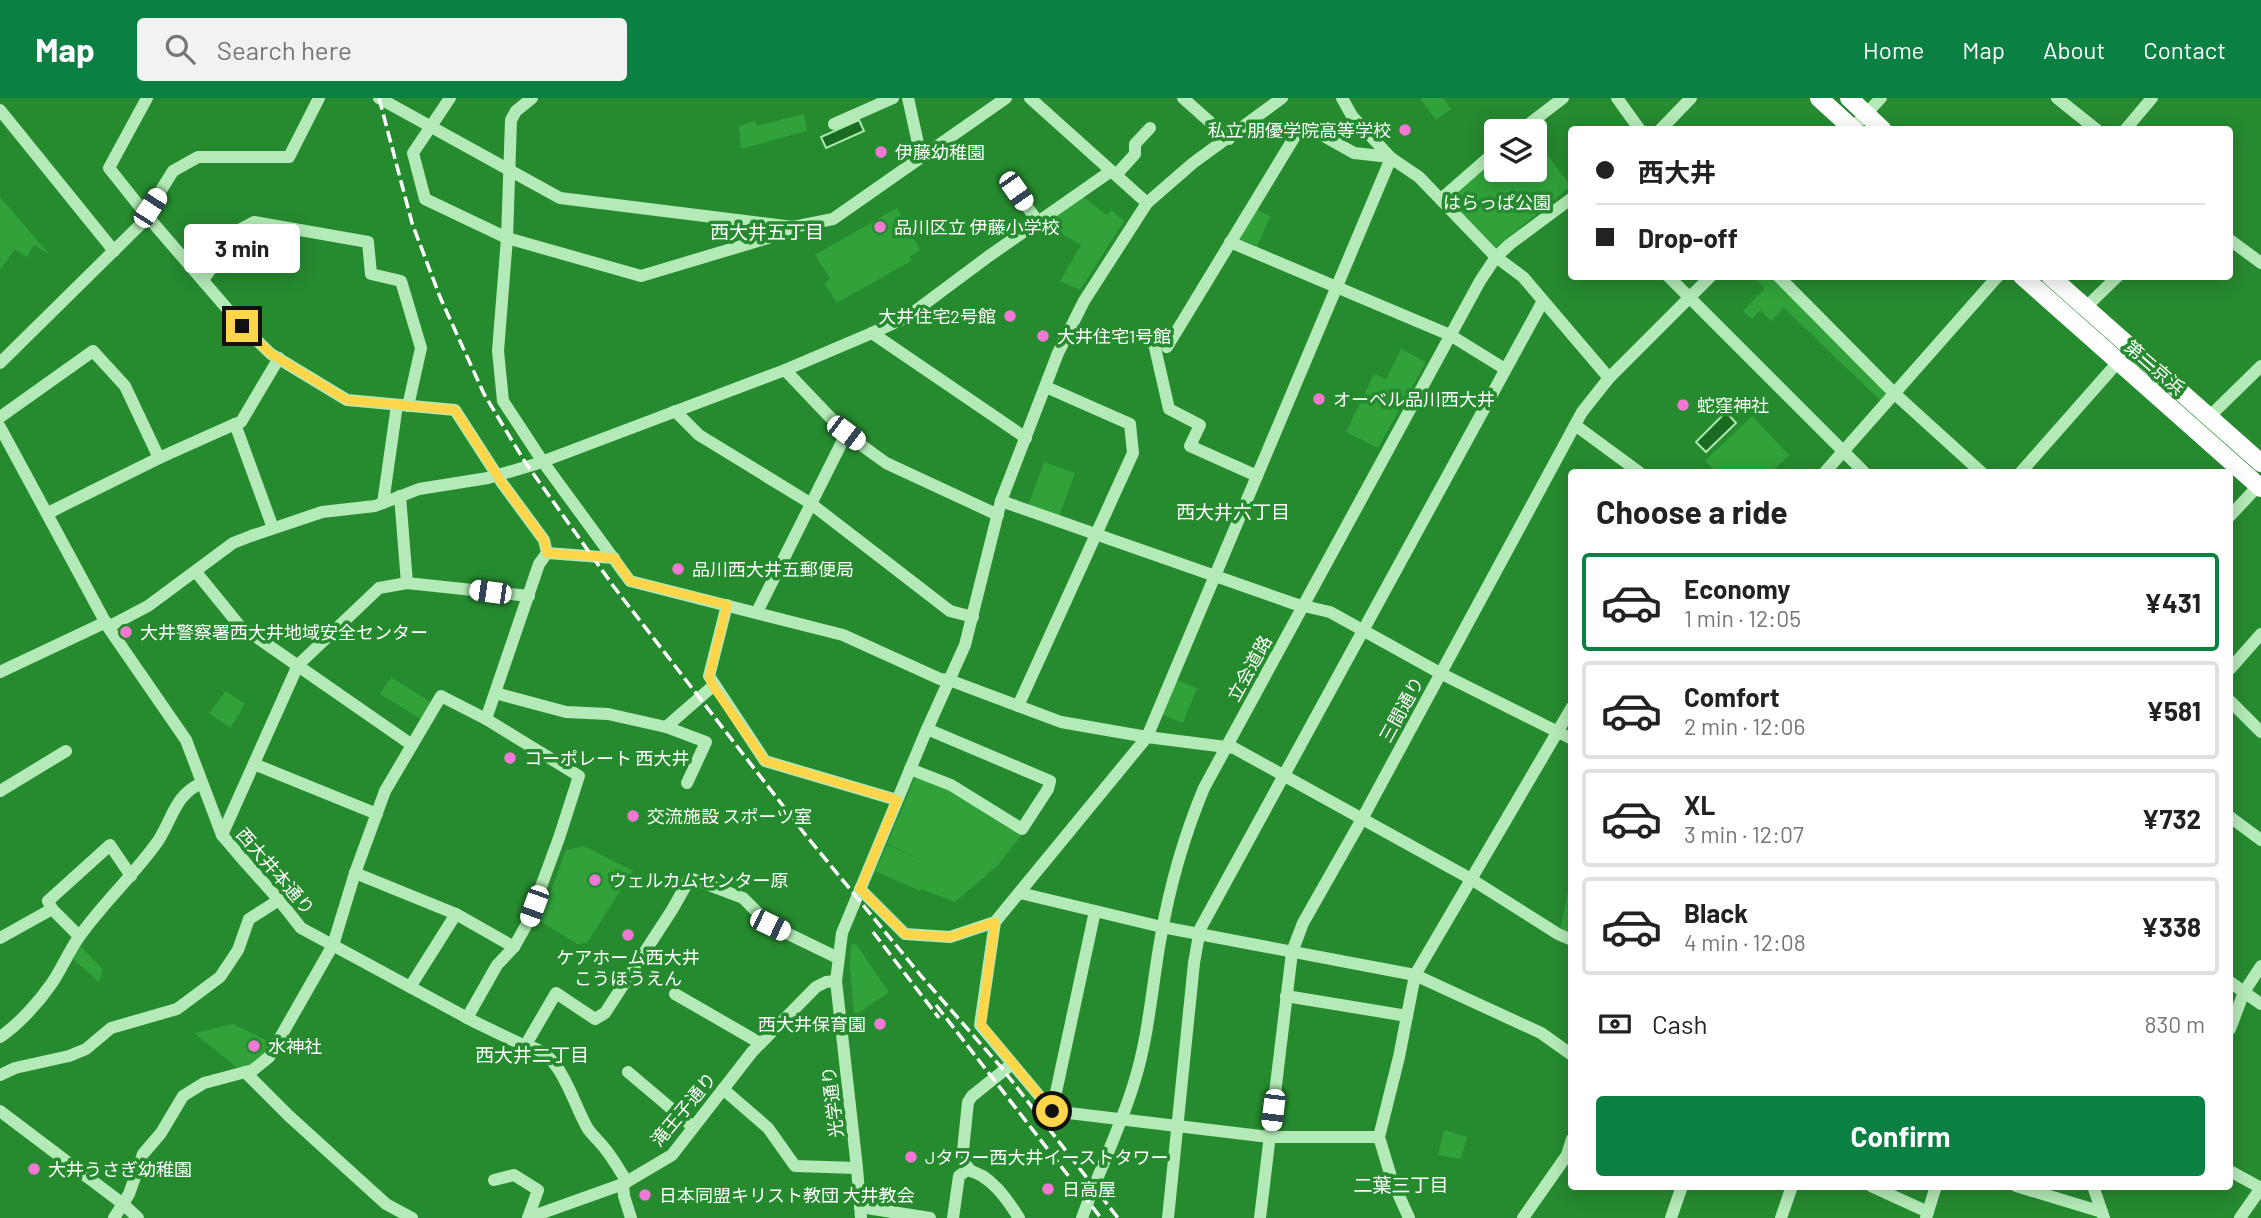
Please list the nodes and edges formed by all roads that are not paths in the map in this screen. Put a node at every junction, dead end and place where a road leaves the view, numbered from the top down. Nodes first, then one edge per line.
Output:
1 (147, 98) edge
2 (319, 98) edge
3 (379, 98) edge
4 (450, 98) edge
5 (532, 98) edge
6 (893, 98) edge
7 (908, 98) edge
8 (1006, 98) edge
9 (1030, 98) edge
10 (1183, 98) edge
11 (1282, 98) edge
12 (1342, 98) edge
13 (1563, 98) edge
14 (1617, 98) edge
15 (1690, 98) edge
16 (1819, 98) edge
17 (1849, 98) edge
18 (1881, 98) edge
19 (2057, 98) edge
20 (2152, 98) edge
21 (1266, 103) edge
22 (0, 110) edge
23 (1866, 113) junction
24 (1534, 119) edge
25 (834, 124) dead end
26 (430, 126) junction
27 (1637, 126) edge
28 (1664, 126) edge
29 (1849, 126) edge
30 (1855, 126) edge
31 (1879, 126) edge
32 (2092, 126) edge
33 (2128, 126) edge
34 (1150, 128) dead end
35 (1229, 139) junction
36 (921, 157) junction
37 (1391, 157) junction
38 (1484, 161) edge
39 (510, 171) junction
40 (1113, 173) junction
41 (1016, 191) dead end
42 (1441, 199) junction
43 (1568, 201) edge
44 (1147, 203) junction
45 (148, 218) junction
46 (1038, 222) junction
47 (793, 227) junction
48 (507, 238) junction
49 (1230, 242) junction
50 (2233, 242) edge
51 (114, 251) junction
52 (1496, 257) junction
53 (2261, 263) edge
54 (203, 280) junction
55 (1672, 280) edge
56 (1707, 280) edge
57 (1782, 280) edge
58 (1995, 280) edge
59 (2026, 280) edge
60 (2054, 280) edge
61 (2114, 280) edge
62 (1335, 287) junction
63 (1690, 298) junction
64 (1543, 301) junction
65 (2085, 308) junction
66 (872, 333) junction
67 (1450, 335) junction
68 (1153, 339) dead end
69 (1167, 347) dead end
70 (279, 358) junction
71 (2118, 362) junction
72 (0, 363) edge
73 (2261, 366) edge
74 (1505, 369) junction
75 (785, 370) junction
76 (1609, 378) junction
77 (1046, 387) junction
78 (1895, 394) junction
79 (402, 405) junction
80 (675, 411) junction
81 (0, 417) edge
82 (2209, 417) junction
83 (236, 424) junction
84 (1575, 425) junction
85 (0, 427) edge
86 (846, 433) junction
87 (1026, 438) junction
88 (1843, 452) junction
89 (159, 458) junction
90 (540, 463) junction
91 (2261, 463) edge
92 (1635, 469) edge
93 (1828, 469) edge
94 (1861, 469) edge
95 (1978, 469) edge
96 (2024, 469) edge
97 (501, 474) junction
98 (1257, 476) junction
99 (2260, 487) edge
100 (400, 496) junction
101 (1001, 501) junction
102 (383, 503) junction
103 (810, 503) junction
104 (48, 513) junction
105 (2233, 513) edge
106 (998, 515) junction
107 (273, 528) junction
108 (1095, 536) junction
109 (547, 553) junction
110 (610, 558) junction
111 (196, 572) junction
112 (1214, 577) junction
113 (407, 583) junction
114 (529, 596) junction
115 (727, 605) junction
116 (1303, 607) junction
117 (757, 612) junction
118 (973, 617) junction
119 (107, 625) junction
120 (1363, 630) junction
121 (2261, 634) edge
122 (298, 665) junction
123 (2233, 666) edge
124 (0, 672) edge
125 (1440, 673) junction
126 (949, 680) junction
127 (708, 689) junction
128 (495, 693) junction
129 (2233, 704) edge
130 (1018, 706) junction
131 (1568, 713) edge
132 (486, 719) junction
133 (666, 727) junction
134 (927, 729) junction
135 (1556, 732) junction
136 (2261, 732) edge
137 (1147, 737) junction
138 (1568, 737) edge
139 (412, 745) junction
140 (1226, 747) junction
141 (66, 751) dead end
142 (254, 764) junction
143 (910, 769) junction
144 (1283, 775) junction
145 (202, 783) junction
146 (687, 783) dead end
147 (0, 791) edge
148 (897, 800) junction
149 (377, 814) junction
150 (1362, 819) junction
151 (2233, 819) edge
152 (222, 835) junction
153 (2261, 840) edge
154 (355, 873) junction
155 (131, 876) junction
156 (1471, 879) junction
157 (860, 889) junction
158 (1020, 893) junction
159 (279, 900) junction
160 (52, 909) junction
161 (1095, 911) junction
162 (456, 914) junction
163 (995, 922) junction
164 (1162, 927) junction
165 (1198, 934) junction
166 (79, 936) junction
167 (0, 938) edge
168 (1568, 938) edge
169 (333, 945) junction
170 (514, 947) junction
171 (1292, 952) junction
172 (838, 958) junction
173 (2261, 966) edge
174 (1415, 975) junction
175 (836, 981) junction
176 (2233, 984) edge
177 (410, 987) junction
178 (2244, 992) junction
179 (675, 994) dead end
180 (1286, 996) junction
181 (2261, 1004) edge
182 (1406, 1016) junction
183 (467, 1018) junction
184 (2233, 1021) edge
185 (0, 1037) edge
186 (760, 1043) junction
187 (525, 1046) junction
188 (1568, 1052) edge
189 (1012, 1064) junction
190 (245, 1072) junction
191 (628, 1072) dead end
192 (0, 1075) edge
193 (723, 1088) junction
194 (0, 1111) edge
195 (1052, 1111) junction
196 (1119, 1121) junction
197 (693, 1127) junction
198 (1178, 1127) junction
199 (1269, 1137) junction
200 (1379, 1137) junction
201 (1568, 1151) edge
202 (857, 1168) junction
203 (971, 1170) junction
204 (2233, 1173) edge
205 (494, 1180) dead end
206 (625, 1183) junction
207 (2261, 1188) edge
208 (1681, 1190) edge
209 (1791, 1190) edge
210 (1879, 1190) edge
211 (1935, 1190) edge
212 (2029, 1190) edge
213 (2094, 1190) edge
214 (124, 1204) junction
215 (860, 1213) edge
216 (1927, 1215) edge
217 (2103, 1215) edge
218 (114, 1218) edge
219 (138, 1218) edge
220 (412, 1218) edge
221 (528, 1218) edge
222 (631, 1218) edge
223 (929, 1218) edge
224 (953, 1218) edge
225 (1019, 1218) edge
226 (1082, 1218) edge
227 (1168, 1218) edge
228 (1260, 1218) edge
229 (1409, 1218) edge
230 (1523, 1218) edge
231 (1671, 1218) edge
232 (1781, 1218) edge
233 (2240, 1218) edge

1 - 45 street
2 - 45 street
3 - 26 street
4 - 26 street
5 - 39 street
6 - 25 street
7 - 36 street
8 - 36 street
9 - 40 street
10 - 35 street
11 - 21 street, 光学通り
12 - 37 street
13 - 24 street
14 - 27 street
15 - 28 street
16 - 29 highway
17 - 23 highway
18 - 23 street
19 - 32 street
20 - 33 street
21 - 35 street, 光学通り
22 - 51 street
23 - 30 street
23 - 31 highway
26 - 39 street
26 - 48 street
34 - 40 street
35 - 44 street, 光学通り
36 - 47 street
37 - 42 street
37 - 49 street
37 - 62 street
38 - 42 street
39 - 47 street
39 - 48 street
40 - 44 street
40 - 46 street
41 - 46 street
42 - 52 street
43 - 52 street, 立会道路
44 - 77 street, 光学通り
45 - 51 street
45 - 54 street
46 - 66 street
47 - 48 street
48 - 90 street
49 - 62 street
49 - 69 street
50 - 53 street
51 - 72 street
52 - 64 street
52 - 67 street, 立会道路
54 - 70 street
54 - 79 street
55 - 63 street
56 - 63 street, 三間通り
57 - 78 street
58 - 78 street
59 - 71 highway, 第二京浜
60 - 65 highway, 第二京浜
61 - 65 street
62 - 67 street
62 - 98 street
63 - 76 street, 三間通り
63 - 88 street
64 - 74 street
64 - 76 street
65 - 82 highway, 第二京浜
66 - 75 street
66 - 87 street
67 - 74 street
67 - 116 street, 立会道路
68 - 98 street
70 - 79 street
70 - 83 street
71 - 96 street
71 - 99 highway, 第二京浜
73 - 82 street
74 - 120 street
75 - 80 street
75 - 86 street
76 - 84 street, 三間通り
77 - 87 street, 光学通り
77 - 108 street
78 - 88 street
78 - 95 street
79 - 97 street
79 - 102 street
80 - 90 street
80 - 103 street
81 - 89 street
82 - 91 highway, 第二京浜
83 - 89 street
83 - 107 street
84 - 92 street
84 - 125 street, 三間通り
85 - 104 street, 西大井本通り
86 - 103 street
86 - 106 street
87 - 101 street, 光学通り
88 - 93 street
88 - 94 street
89 - 104 street
90 - 97 street
90 - 110 street
97 - 100 street
97 - 109 street
98 - 112 street
99 - 105 street
100 - 102 street
100 - 113 street
101 - 106 street, 光学通り
101 - 108 street
102 - 107 street
103 - 117 street
103 - 118 street
104 - 119 street, 西大井本通り
106 - 118 street, 光学通り
107 - 111 street
108 - 112 street
108 - 130 street
109 - 110 street
109 - 114 street
110 - 115 street
111 - 119 street
111 - 122 street
112 - 116 street
112 - 137 street
113 - 114 street
113 - 122 street
114 - 128 street
115 - 117 street
115 - 127 street
116 - 120 street
116 - 140 street, 立会道路
117 - 126 street
118 - 126 street, 光学通り
119 - 124 street
119 - 145 street, 西大井本通り
120 - 125 street
120 - 144 street
121 - 123 street
122 - 139 street
122 - 142 street
125 - 135 street
125 - 150 street, 三間通り
126 - 130 street
126 - 134 street, 光学通り
127 - 133 street
127 - 148 street
128 - 132 street
128 - 133 street
129 - 136 street
130 - 137 street
131 - 135 street
132 - 139 street
132 - 170 street
133 - 146 street
134 - 143 street, 光学通り
134 - 143 street
135 - 138 street
135 - 156 street
137 - 140 street
137 - 158 street
139 - 149 street
140 - 144 street
140 - 164 street, 立会道路
141 - 147 street
142 - 149 street
142 - 152 street
143 - 148 street, 光学通り
144 - 150 street
144 - 165 street
145 - 152 street, 西大井本通り
145 - 155 street
148 - 157 street, 光学通り
149 - 154 street
150 - 156 street
150 - 171 street, 三間通り
151 - 153 street
152 - 159 street, 西大井本通り
154 - 162 street
154 - 169 street
155 - 160 street
155 - 166 street
156 - 168 street
156 - 174 street
157 - 163 street
157 - 172 street, 光学通り
158 - 161 street
158 - 163 street
159 - 169 street, 西大井本通り
159 - 192 street
160 - 166 street
160 - 167 street
161 - 164 street
161 - 195 street
162 - 170 street
162 - 177 street
163 - 189 street
164 - 165 street
164 - 196 street, 立会道路
165 - 171 street
165 - 198 street
166 - 185 street
169 - 177 street, 西大井本通り
169 - 190 street
170 - 183 street
171 - 174 street
171 - 180 street, 三間通り
172 - 175 street, 光学通り
172 - 187 street
173 - 178 street
174 - 182 street
174 - 188 street
175 - 186 street, 滝王子通り
175 - 202 street, 光学通り
176 - 178 street
177 - 183 street, 西大井本通り
178 - 181 street
178 - 184 street
179 - 186 street
180 - 182 street
180 - 199 street, 三間通り
182 - 200 street
183 - 187 street, 西大井本通り
186 - 193 street, 滝王子通り
187 - 206 street, 西大井本通り
189 - 195 street
189 - 203 street
190 - 214 street
190 - 220 street
191 - 197 street
193 - 197 street, 滝王子通り
193 - 202 street
194 - 214 street
195 - 196 street
196 - 198 street
196 - 226 street, 立会道路
197 - 206 street, 滝王子通り
198 - 199 street
198 - 227 street
199 - 200 street
199 - 228 street, 三間通り
200 - 229 street
201 - 230 street
202 - 215 street, 光学通り
203 - 224 street
203 - 225 street
204 - 207 street
205 - 221 street
206 - 221 street, 滝王子通り
206 - 222 street, 西大井本通り
207 - 233 street
208 - 231 street
209 - 232 street
210 - 216 street
211 - 216 street
212 - 217 street
213 - 217 street
214 - 218 street
214 - 219 street
215 - 223 street

